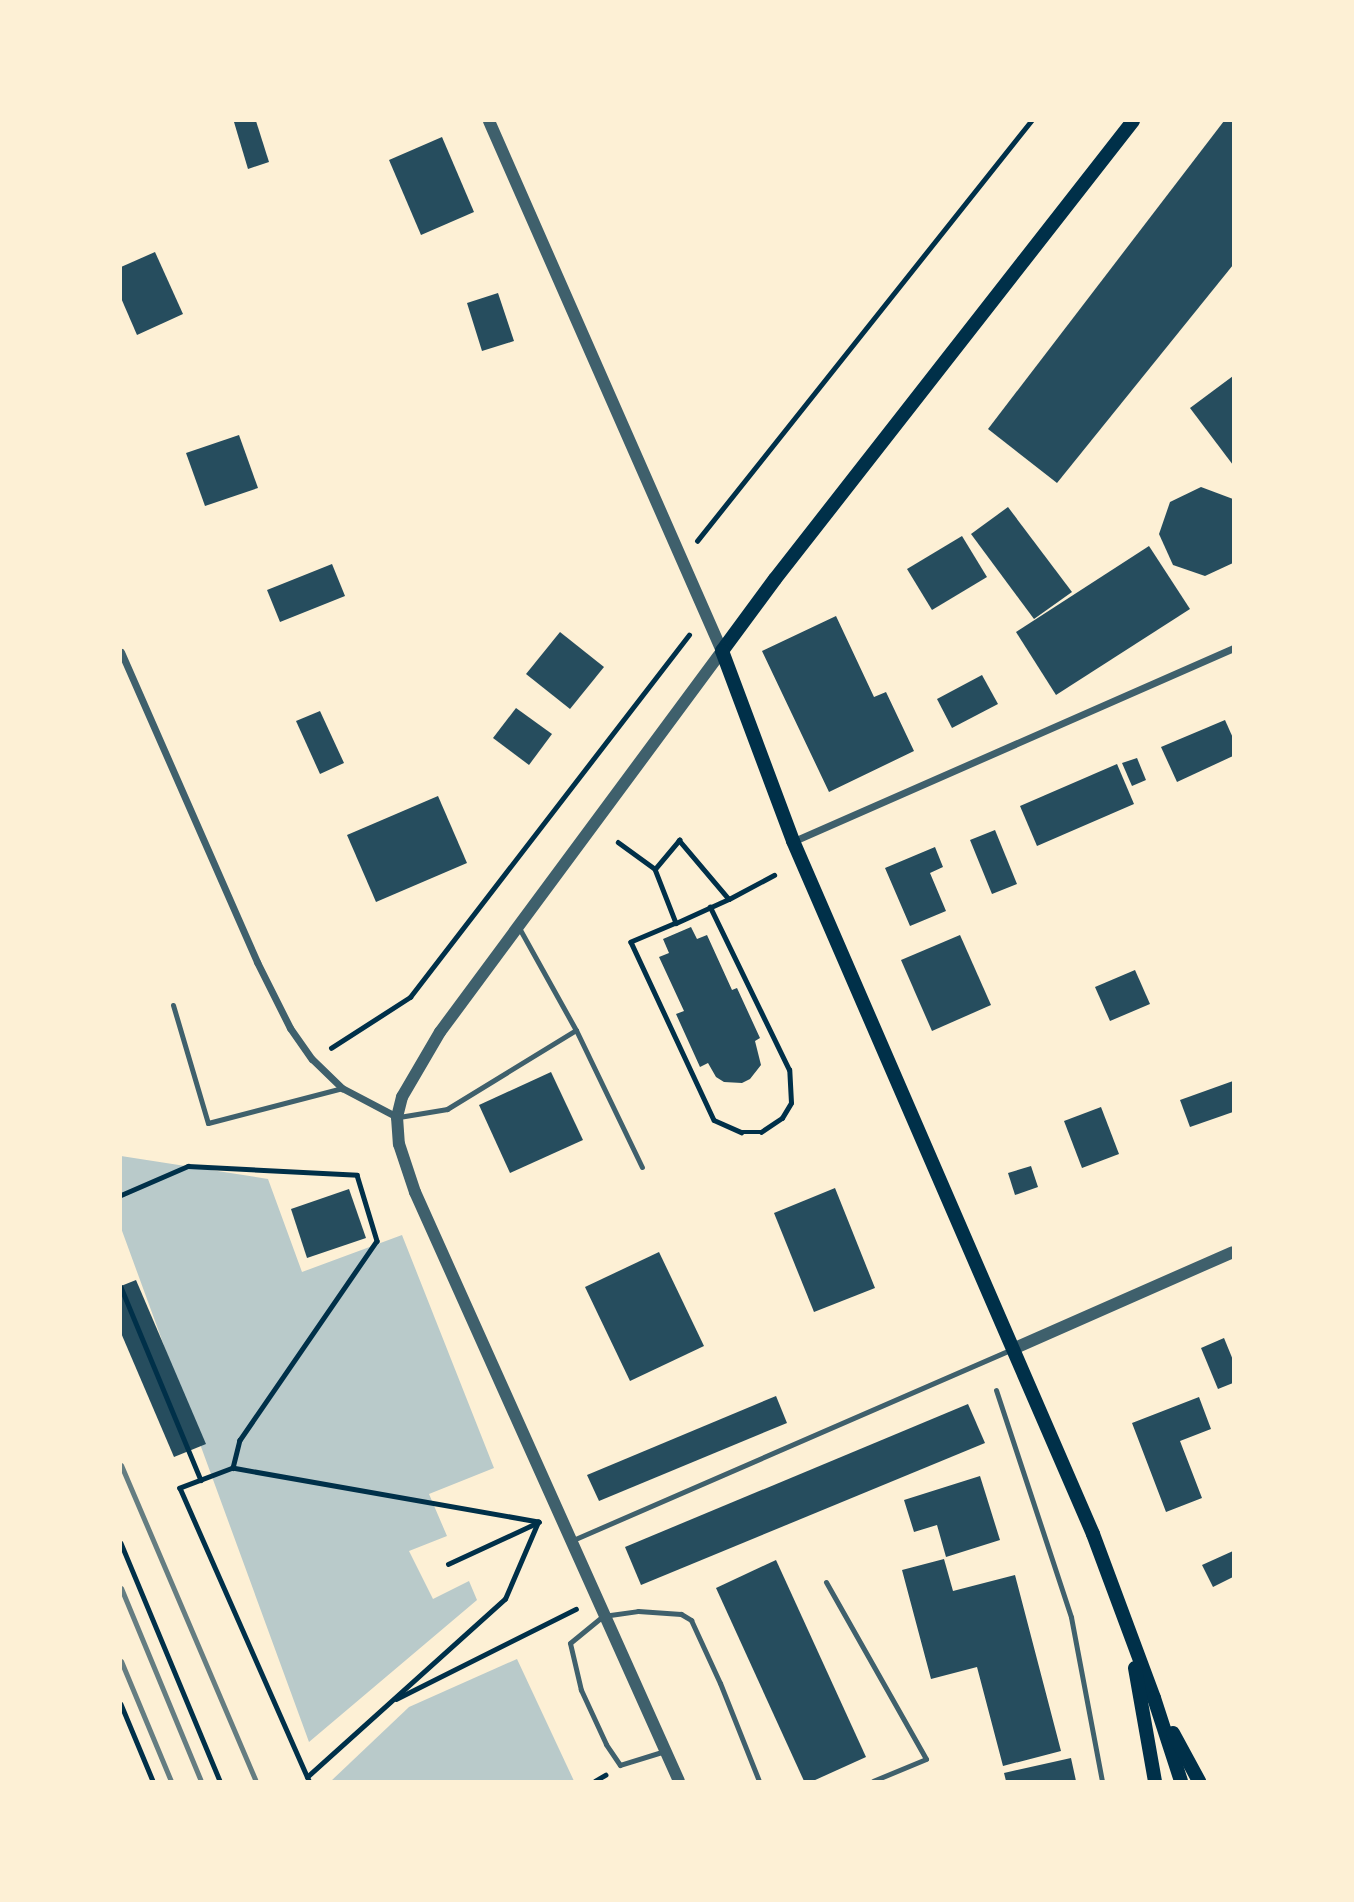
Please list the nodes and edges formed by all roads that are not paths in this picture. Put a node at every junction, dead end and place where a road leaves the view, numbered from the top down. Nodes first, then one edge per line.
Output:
1 (489, 121) edge
2 (1133, 121) edge
3 (1233, 648) edge
4 (722, 651) junction
5 (121, 652) edge
6 (793, 841) junction
7 (518, 926) junction
8 (173, 1005) dead end
9 (576, 1030) junction
10 (342, 1088) junction
11 (397, 1117) junction
12 (642, 1167) dead end
13 (1233, 1252) edge
14 (1013, 1349) junction
15 (996, 1390) dead end
16 (570, 1542) junction
17 (826, 1582) dead end
18 (1123, 1615) junction
19 (603, 1616) junction
20 (1154, 1698) junction
21 (665, 1751) junction
22 (679, 1781) edge
23 (759, 1781) edge
24 (873, 1781) edge
25 (1102, 1781) edge
26 (1155, 1781) edge
27 (1181, 1781) edge
28 (1199, 1781) edge

1 - 4 street
2 - 4 main road
3 - 6 street
4 - 6 main road
4 - 7 street
5 - 10 street
6 - 14 main road
7 - 9 lane
7 - 11 street
8 - 10 lane
9 - 11 lane
9 - 12 lane
10 - 11 street
11 - 16 street
13 - 14 street
14 - 16 lane
14 - 18 main road
15 - 25 lane
16 - 19 street
17 - 24 lane
18 - 20 main road
18 - 26 main road
19 - 21 street
19 - 21 lane
19 - 23 lane
20 - 27 main road
20 - 28 main road
21 - 22 street

